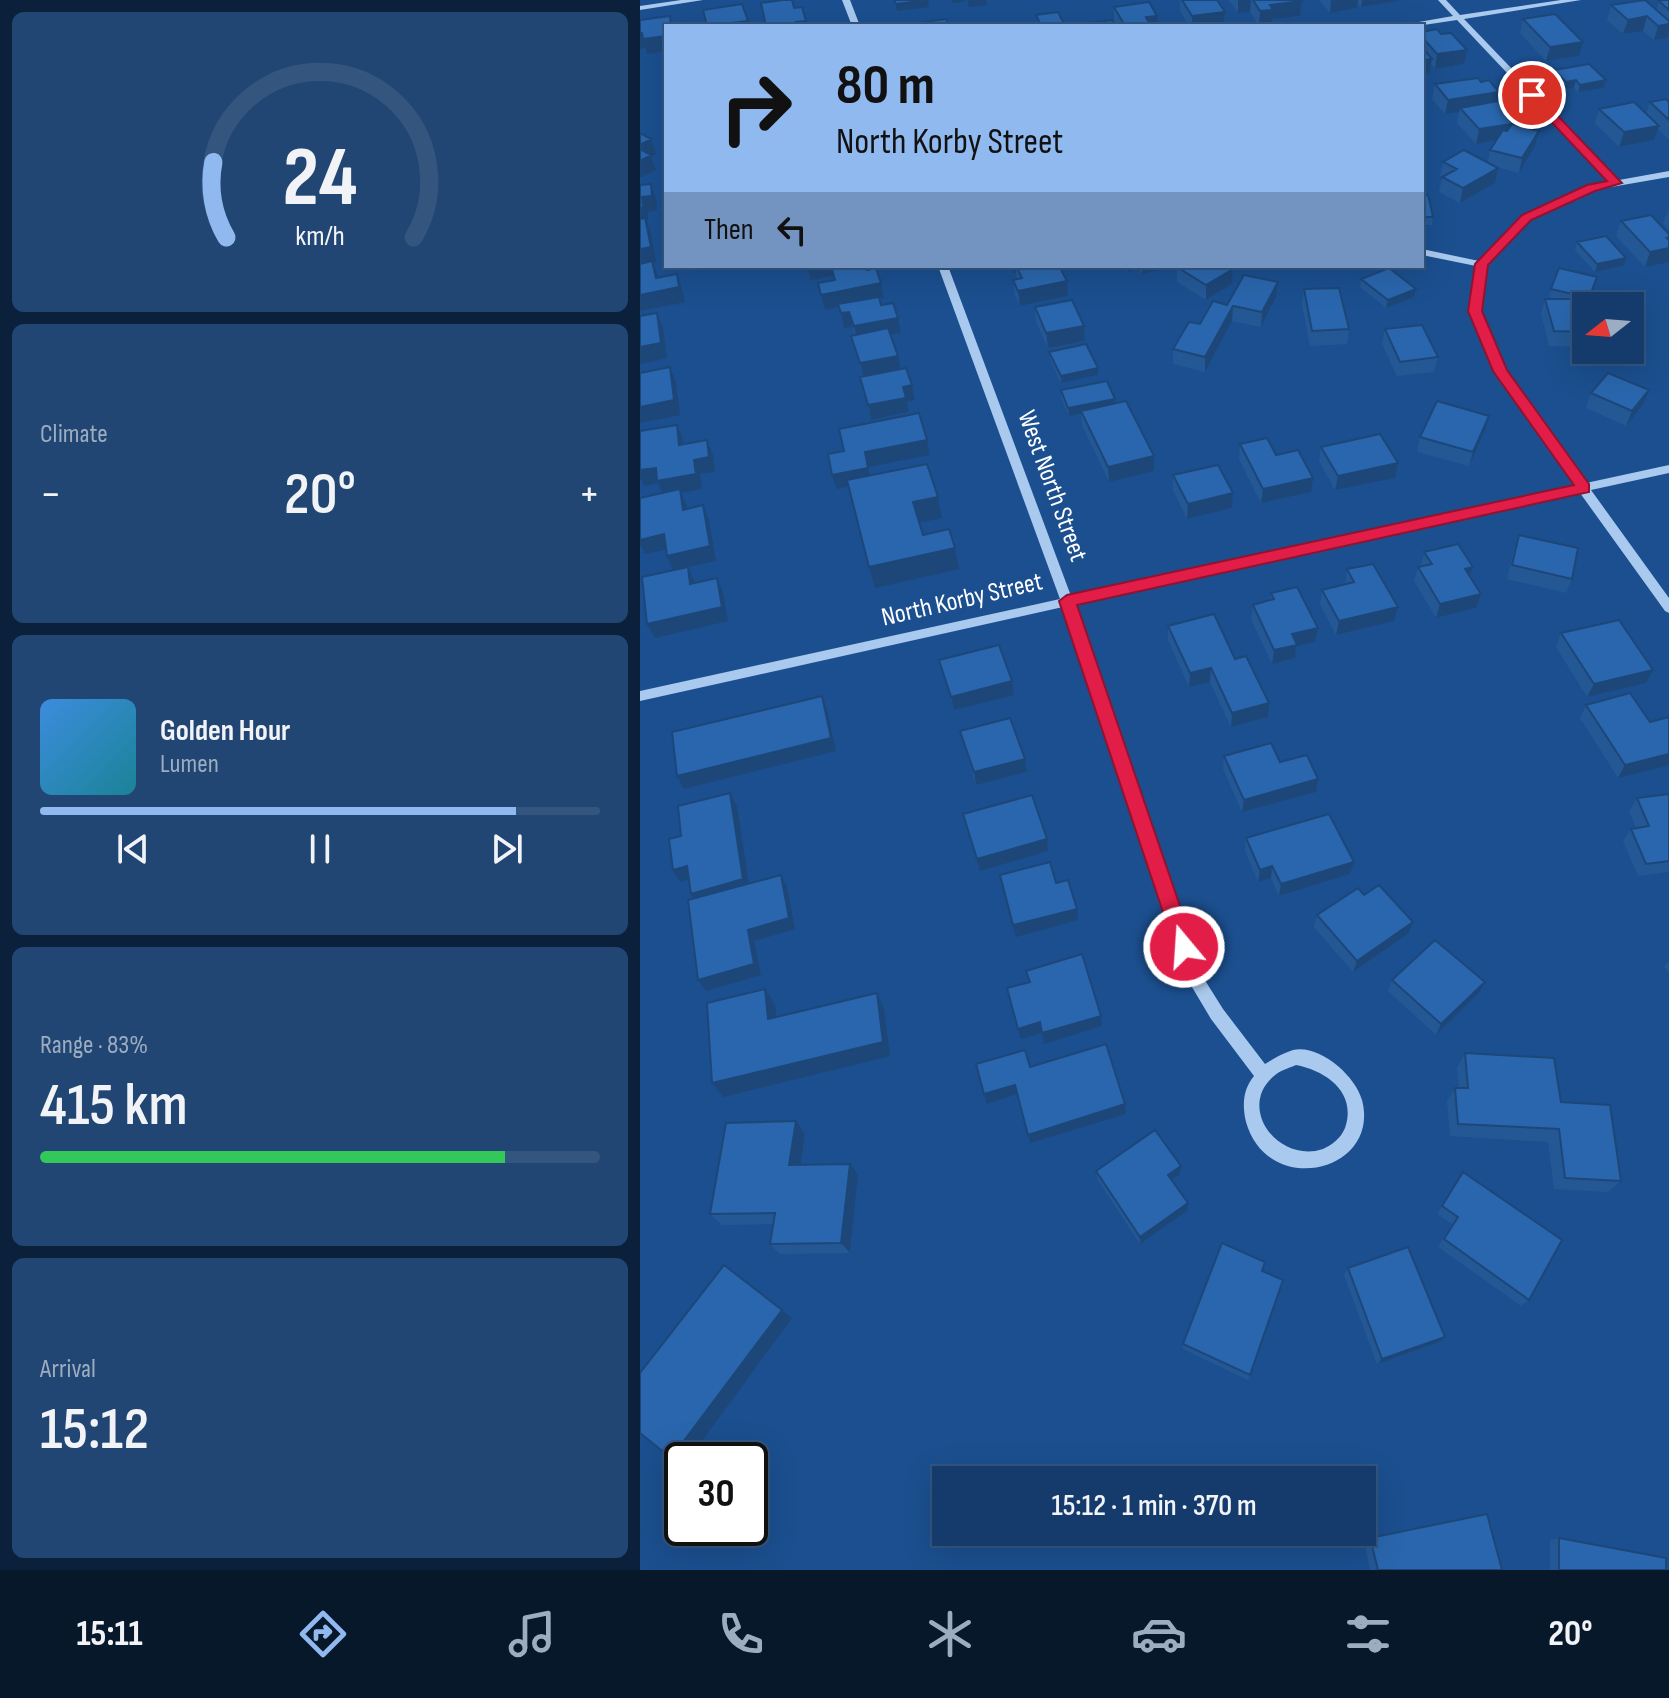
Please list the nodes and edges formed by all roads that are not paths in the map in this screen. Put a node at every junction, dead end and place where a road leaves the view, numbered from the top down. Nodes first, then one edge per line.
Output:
1 (699, 0) edge
2 (846, 0) edge
3 (1442, 0) edge
4 (1577, 0) edge
5 (640, 8) edge
6 (1459, 17) junction
7 (855, 24) edge
8 (1413, 24) edge
9 (1669, 174) edge
10 (1616, 183) junction
11 (1424, 252) edge
12 (1481, 264) junction
13 (944, 268) edge
14 (1669, 469) edge
15 (1584, 488) junction
16 (1067, 601) junction
17 (1669, 608) edge
18 (640, 696) edge
19 (1262, 1073) junction

1 - 5 street
2 - 7 street
3 - 6 street
4 - 6 street
6 - 8 street
6 - 10 street
9 - 10 street
10 - 12 street
11 - 12 street
12 - 15 street
13 - 16 street, West North Street
14 - 15 street, North Korby Street
15 - 16 street, North Korby Street
15 - 17 street
16 - 18 street, North Korby Street
16 - 19 street, West North Street
19 - 19 street

